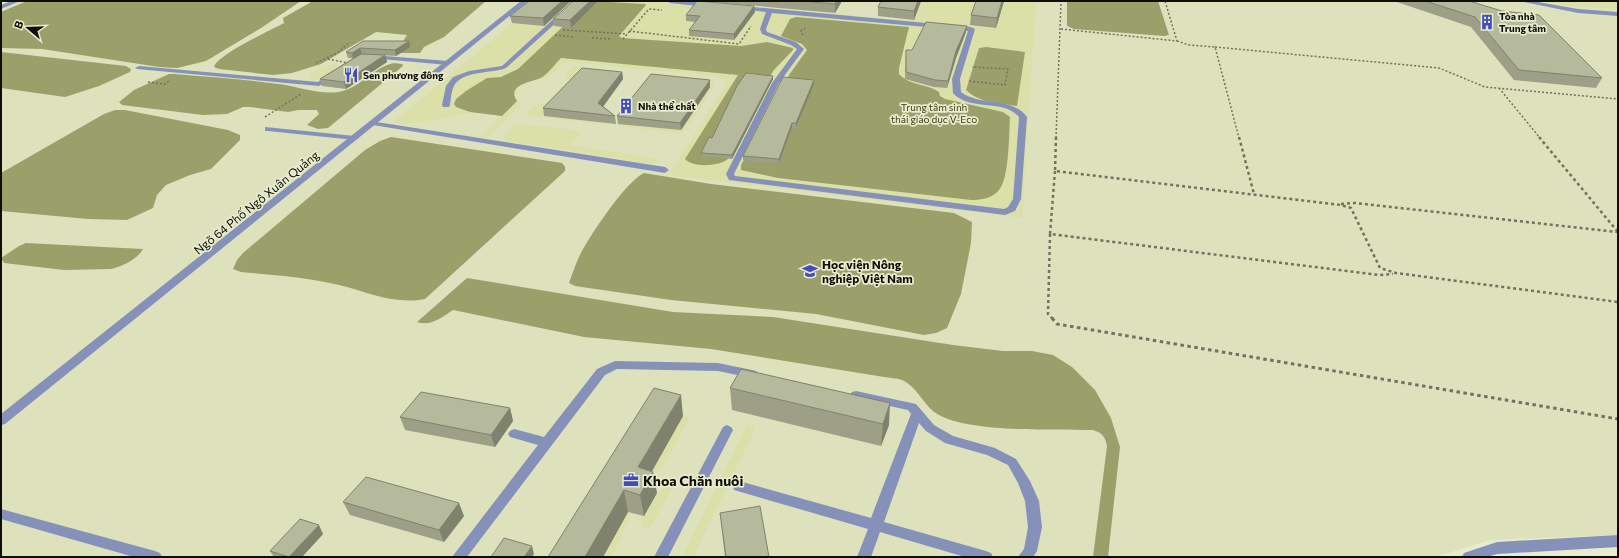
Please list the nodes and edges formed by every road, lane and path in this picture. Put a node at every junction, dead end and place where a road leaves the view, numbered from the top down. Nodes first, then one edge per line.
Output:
1 (17, 1) edge
2 (525, 1) edge
3 (577, 1) edge
4 (670, 1) edge
5 (1061, 1) edge
6 (1165, 1) edge
7 (1522, 1) edge
8 (717, 5) edge
9 (1, 7) edge
10 (732, 7) edge
11 (770, 10) junction
12 (1616, 15) edge
13 (754, 23) dead end
14 (1061, 29) junction
15 (561, 30) edge
16 (629, 31) junction
17 (596, 32) junction
18 (594, 34) dead end
19 (627, 34) junction
20 (554, 35) dead end
21 (573, 36) dead end
22 (592, 38) dead end
23 (612, 39) dead end
24 (623, 39) dead end
25 (1177, 41) junction
26 (350, 42) dead end
27 (1215, 47) junction
28 (345, 48) junction
29 (362, 57) junction
30 (327, 59) junction
31 (448, 63) junction
32 (316, 64) dead end
33 (351, 64) joint
34 (972, 67) dead end
35 (139, 68) dead end
36 (338, 72) edge
37 (968, 80) dead end
38 (1499, 88) junction
39 (305, 92) dead end
40 (1618, 99) edge
41 (446, 105) dead end
42 (273, 112) dead end
43 (373, 123) junction
44 (268, 128) dead end
45 (355, 138) junction
46 (665, 170) dead end
47 (1055, 171) junction
48 (1254, 194) junction
49 (1341, 204) junction
50 (1618, 232) edge
51 (1050, 234) junction
52 (1396, 273) junction
53 (1618, 302) edge
54 (765, 376) edge
55 (842, 392) edge
56 (917, 413) junction
57 (1618, 419) edge
58 (1, 421) edge
59 (726, 430) dead end
60 (514, 434) dead end
61 (547, 442) junction
62 (739, 486) dead end
63 (1, 514) edge
64 (876, 525) junction
65 (1618, 541) edge
66 (155, 557) edge
67 (459, 557) edge
68 (661, 557) edge
69 (864, 557) edge
70 (986, 557) edge
71 (1025, 557) edge
72 (1469, 557) edge

1 - 9 street
2 - 31 street, Ngõ 64 Phố Ngô Xuân Quảng
3 - 41 street
4 - 8 street
4 - 16 path
5 - 14 path
6 - 25 path
7 - 12 street
10 - 11 street
11 - 11 street
13 - 16 path
14 - 25 path
14 - 47 path
15 - 17 path
16 - 19 path
17 - 18 path
17 - 19 path
19 - 24 path
20 - 21 path
22 - 23 path
25 - 27 path
26 - 28 path
27 - 38 path
27 - 48 path
28 - 29 path
28 - 30 path
29 - 31 street
29 - 33 street
30 - 32 path
30 - 33 path
31 - 43 street, Ngõ 64 Phố Ngô Xuân Quảng
34 - 37 path
35 - 36 street
38 - 40 path
38 - 50 path
39 - 42 path
43 - 45 street, Ngõ 64 Phố Ngô Xuân Quảng
43 - 46 street
44 - 45 street
45 - 58 street, Ngõ 64 Phố Ngô Xuân Quảng
47 - 48 path
47 - 51 path
48 - 49 path
49 - 50 path
49 - 52 path
51 - 52 path
51 - 57 path
52 - 53 path
54 - 61 street
55 - 56 street
56 - 64 street
56 - 71 street
59 - 68 street
60 - 61 street
61 - 67 street
62 - 64 street
63 - 66 street
64 - 69 street
64 - 70 street
65 - 72 street

